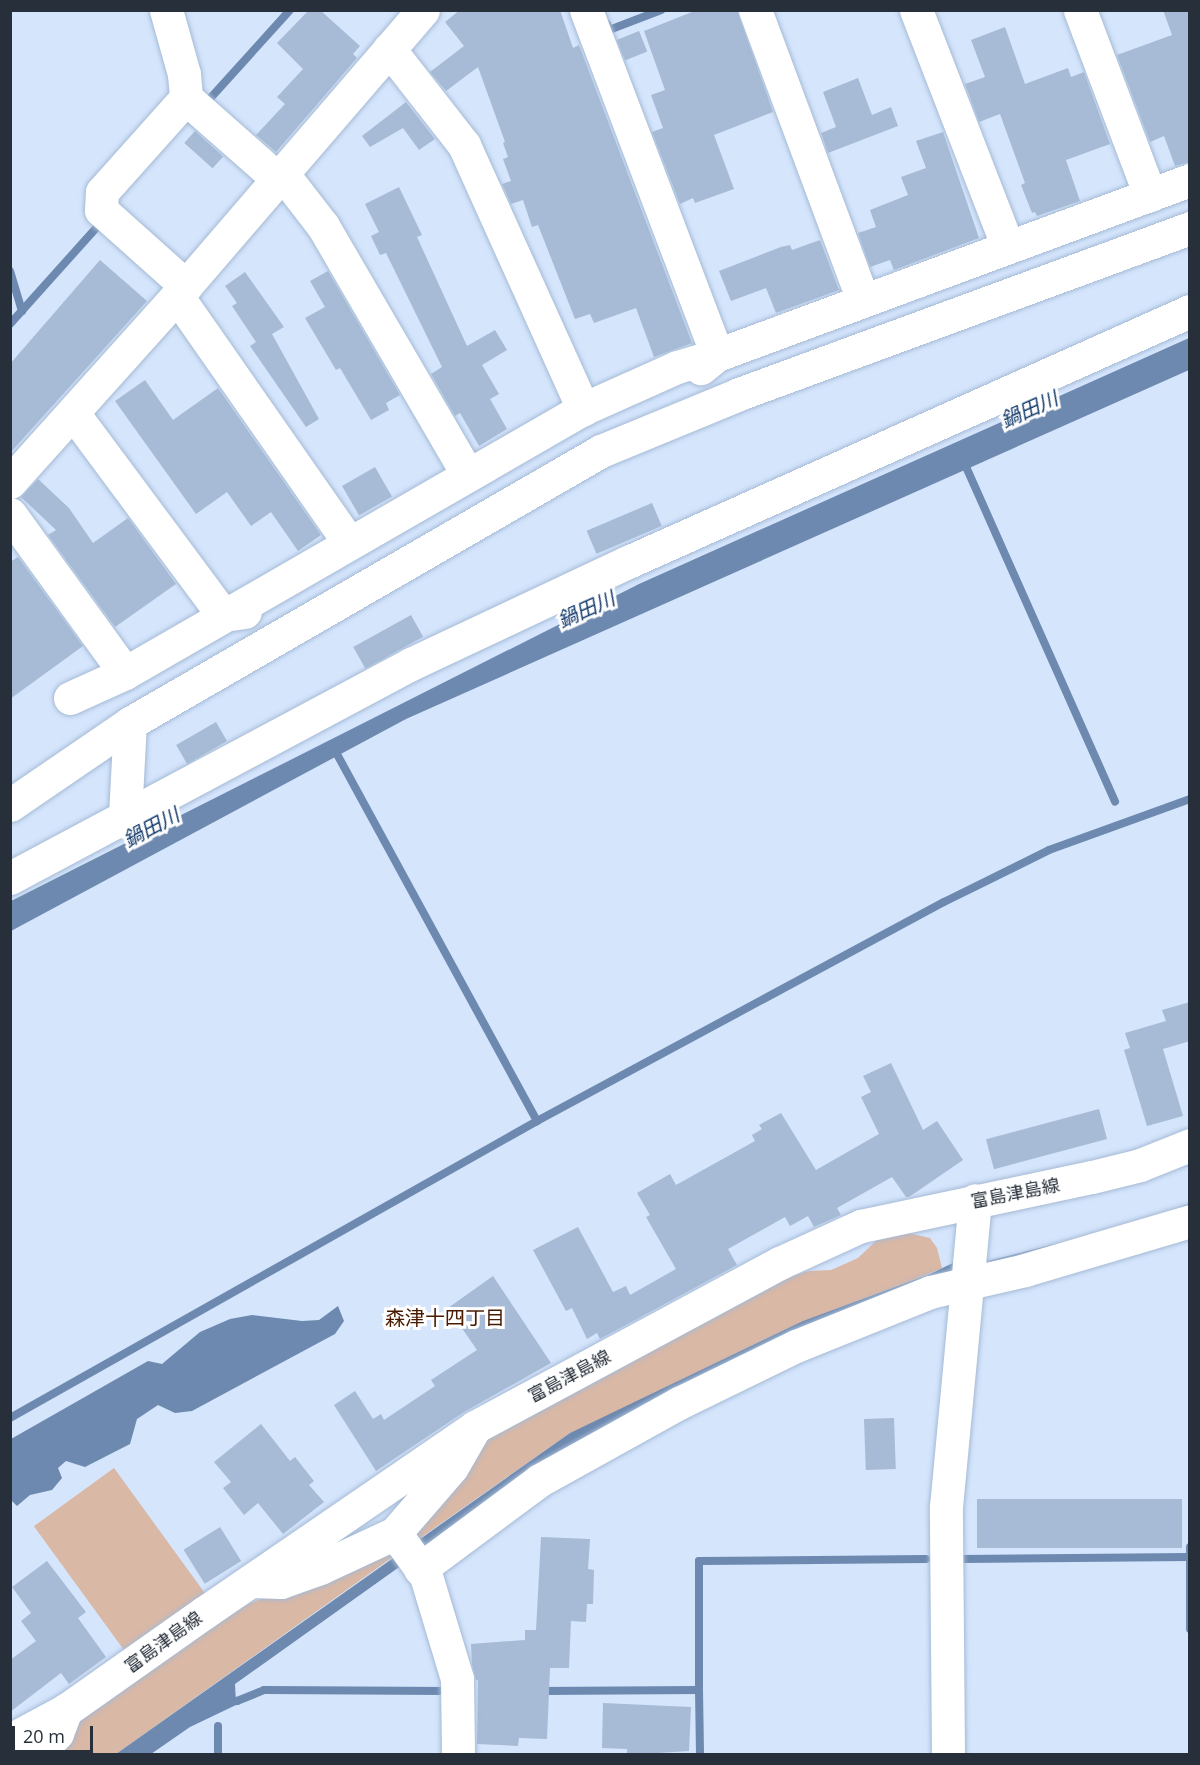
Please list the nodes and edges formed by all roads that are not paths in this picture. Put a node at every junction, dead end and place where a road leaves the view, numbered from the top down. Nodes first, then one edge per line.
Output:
1 (166, 10) edge
2 (423, 10) edge
3 (586, 10) edge
4 (755, 10) edge
5 (916, 10) edge
6 (1080, 10) edge
7 (389, 49) junction
8 (186, 98) junction
9 (280, 176) junction
10 (1190, 180) edge
11 (1150, 195) junction
12 (1190, 228) edge
13 (1008, 247) junction
14 (181, 291) junction
15 (863, 301) junction
16 (1190, 311) edge
17 (717, 355) junction
18 (583, 409) junction
19 (73, 413) junction
20 (601, 451) junction
21 (468, 475) junction
22 (10, 482) edge
23 (10, 514) edge
24 (350, 543) junction
25 (375, 581) junction
26 (223, 615) junction
27 (125, 673) junction
28 (70, 698) dead end
29 (130, 723) junction
30 (10, 805) edge
31 (125, 815) junction
32 (10, 878) edge
33 (1190, 1146) edge
34 (975, 1200) junction
35 (1190, 1221) edge
36 (969, 1272) junction
37 (475, 1427) junction
38 (408, 1552) junction
39 (252, 1581) junction
40 (66, 1710) junction
41 (10, 1740) edge
42 (37, 1755) edge
43 (458, 1755) edge
44 (948, 1755) edge

1 - 8 street
2 - 7 street
3 - 17 street
4 - 15 street
5 - 13 street
6 - 11 street
7 - 9 street
7 - 18 street
8 - 9 street
8 - 14 street
9 - 14 street
9 - 21 street
10 - 11 street
11 - 13 street
12 - 20 street
13 - 15 street
14 - 19 street
14 - 24 street
15 - 17 street
16 - 31 street
17 - 18 street
17 - 20 street
18 - 21 street
19 - 22 street
19 - 26 street
20 - 25 street
21 - 24 street
23 - 27 street
24 - 26 street
25 - 26 street
25 - 29 street
26 - 27 street
27 - 28 street
29 - 30 street
29 - 31 street
31 - 32 street
33 - 34 street, 富島津島線
34 - 36 street
34 - 37 street, 富島津島線
35 - 36 street
36 - 38 street
36 - 44 street
37 - 38 street
37 - 39 street, 富島津島線
38 - 39 street
38 - 43 street
39 - 40 street, 富島津島線
40 - 41 street, 富島津島線
40 - 42 street

